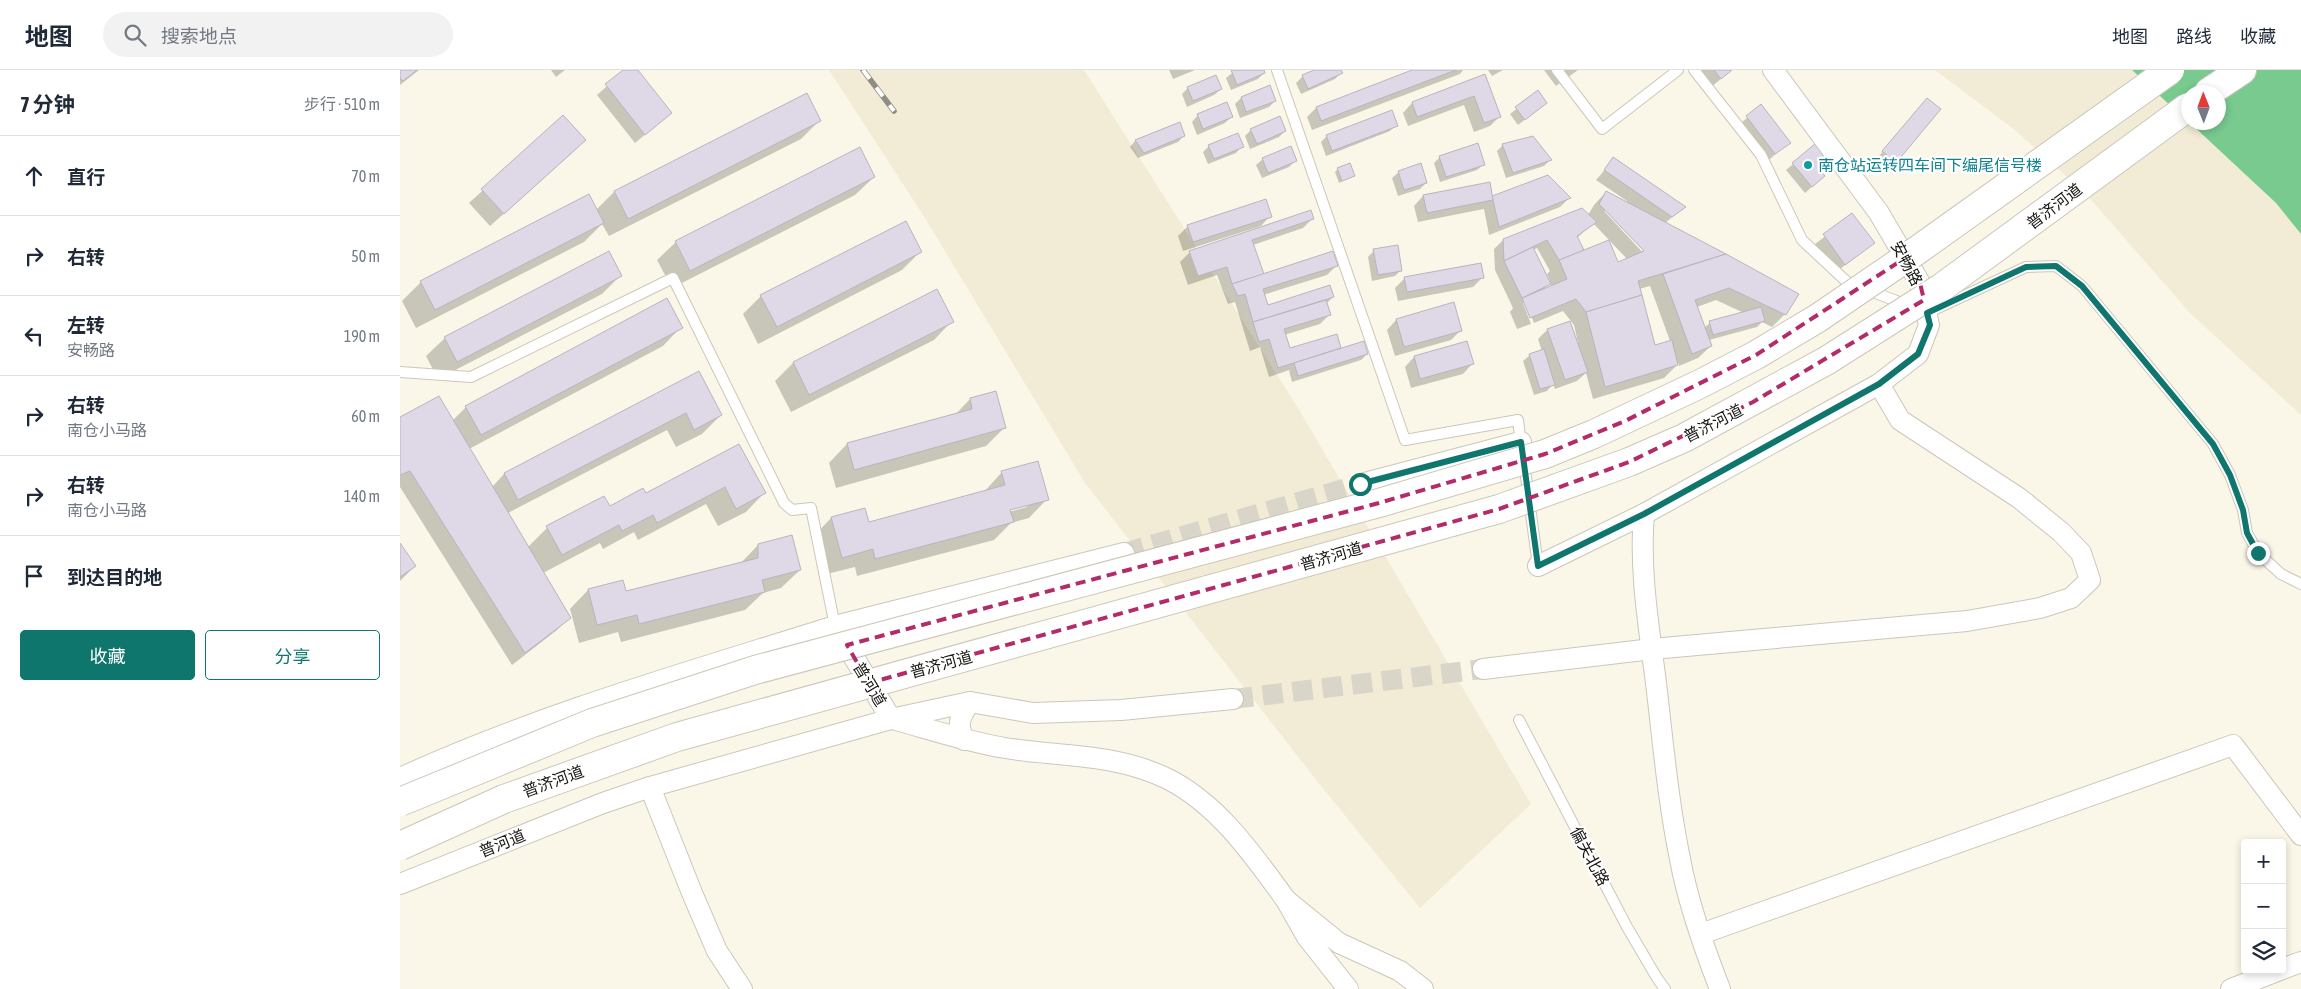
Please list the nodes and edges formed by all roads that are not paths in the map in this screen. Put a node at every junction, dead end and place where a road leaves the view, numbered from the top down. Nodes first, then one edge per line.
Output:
1 (1277, 70) edge
2 (1556, 70) edge
3 (1678, 70) edge
4 (1694, 70) edge
5 (1773, 70) edge
6 (2170, 70) edge
7 (2242, 70) edge
8 (2220, 85) edge
9 (2181, 112) edge
10 (1927, 313) junction
11 (400, 372) edge
12 (1879, 384) junction
13 (1521, 442) junction
14 (1360, 484) tunnel mouth
15 (1644, 514) junction
16 (1124, 553) tunnel mouth
17 (1538, 566) joint
18 (2301, 584) edge
19 (835, 626) junction
20 (1652, 649) junction
21 (1483, 669) tunnel mouth
22 (1233, 699) tunnel mouth
23 (970, 702) junction
24 (891, 719) junction
25 (1519, 720) dead end
26 (964, 740) junction
27 (400, 778) edge
28 (650, 787) junction
29 (400, 802) edge
30 (2301, 835) edge
31 (400, 846) edge
32 (400, 884) edge
33 (1286, 900) junction
34 (1700, 934) junction
35 (2301, 962) edge
36 (2286, 968) edge
37 (2270, 974) edge
38 (742, 989) edge
39 (1348, 989) edge
40 (1423, 989) edge
41 (1665, 989) edge
42 (1720, 989) edge
43 (2231, 989) edge

1 - 13 lane
2 - 3 lane
4 - 10 lane
5 - 10 street, 安畅路
6 - 29 highway, bridge
7 - 8 highway
9 - 31 highway, 普济河道, bridge
10 - 12 street, 安畅路
10 - 18 lane
11 - 19 lane
12 - 15 street, 安畅路
12 - 20 street
13 - 14 street
13 - 17 lane
15 - 17 street, 安畅路
15 - 20 street
16 - 19 street
19 - 24 street, 普河道
19 - 27 street
20 - 21 street
20 - 34 street
22 - 23 street
23 - 24 street
23 - 26 street
24 - 26 street
24 - 28 street, 普河道
25 - 41 lane, 偏关北路
26 - 33 street
28 - 32 street, 普河道
28 - 38 street
30 - 34 street
33 - 39 street
33 - 40 street
34 - 42 street
35 - 36 street
37 - 43 street

